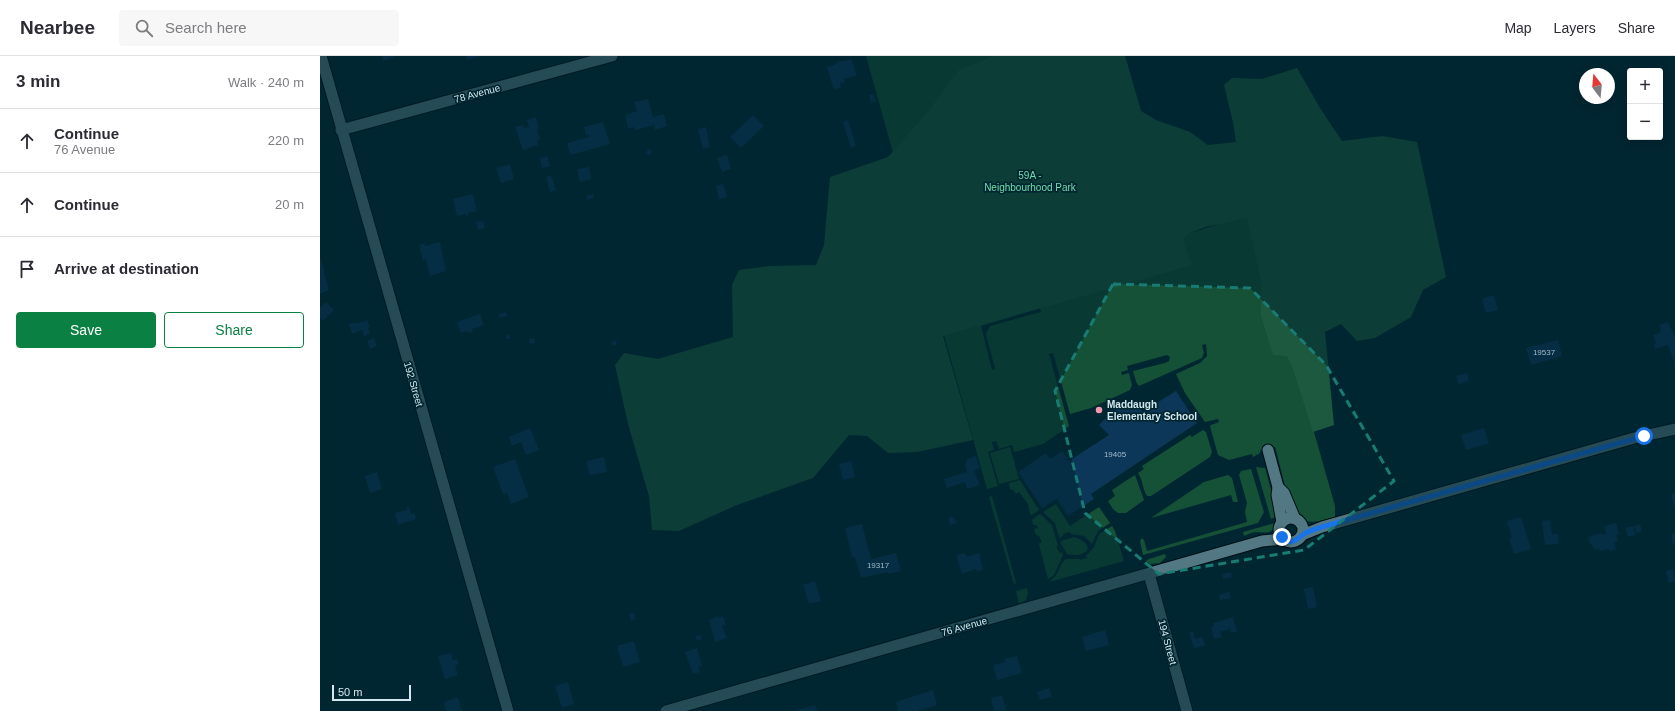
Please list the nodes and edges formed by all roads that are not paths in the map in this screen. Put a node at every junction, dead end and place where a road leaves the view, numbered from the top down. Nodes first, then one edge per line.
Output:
1 (321, 56) edge
2 (612, 56) edge
3 (342, 130) junction
4 (1675, 429) edge
5 (1268, 450) dead end
6 (1278, 487) junction
7 (1300, 526) junction
8 (1282, 531) junction
9 (1149, 574) junction
10 (508, 711) edge
11 (666, 711) edge
12 (1187, 711) edge

1 - 3 street, 192 Street
2 - 3 street, 78 Avenue
3 - 10 street, 192 Street
4 - 7 street
5 - 6 street
6 - 7 street
6 - 8 street
7 - 8 street
7 - 8 street
8 - 9 street, 76 Avenue
9 - 11 street, 76 Avenue
9 - 12 street, 194 Street

